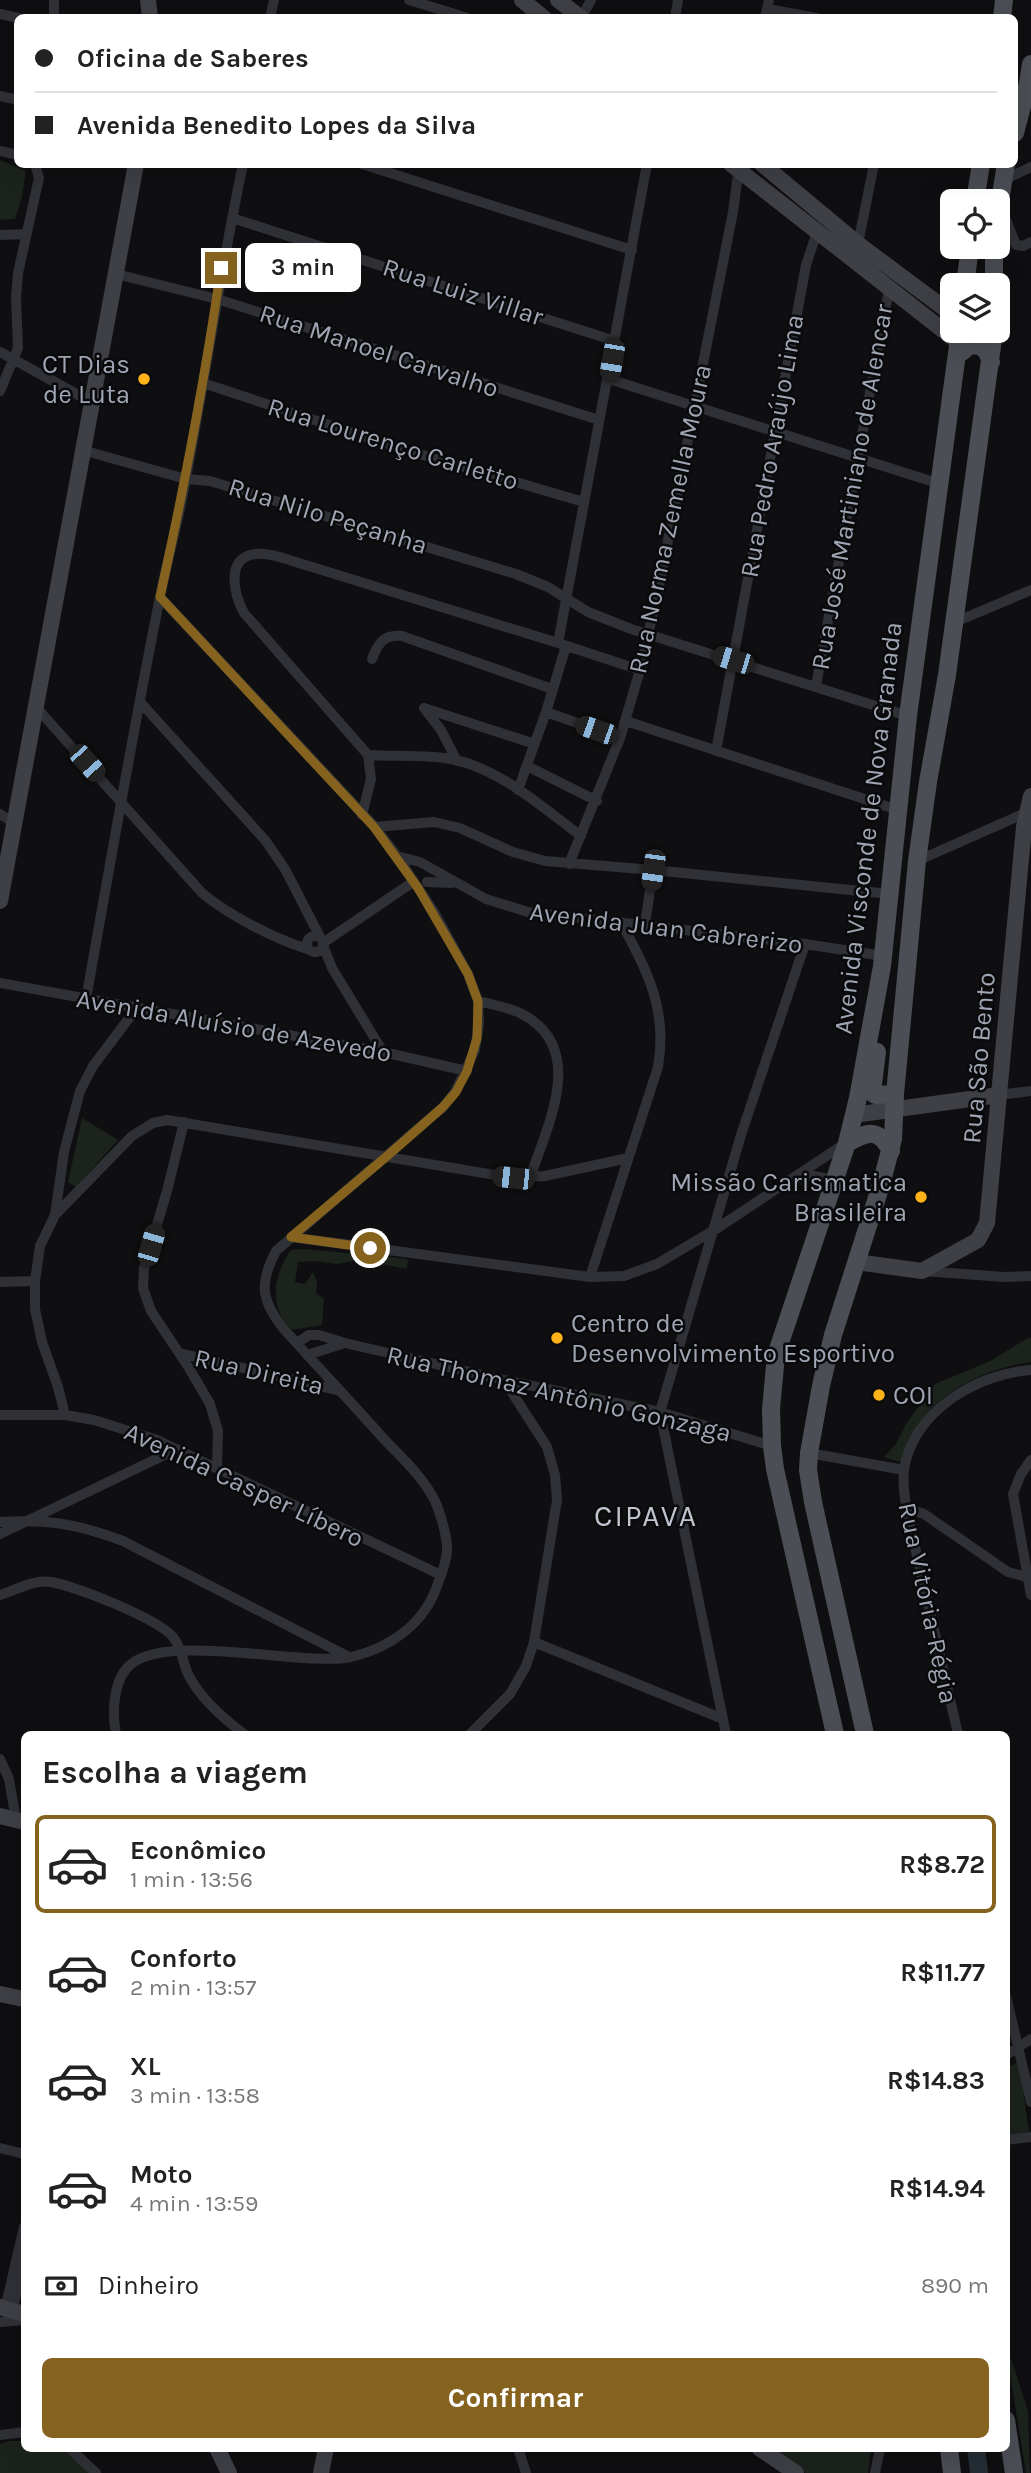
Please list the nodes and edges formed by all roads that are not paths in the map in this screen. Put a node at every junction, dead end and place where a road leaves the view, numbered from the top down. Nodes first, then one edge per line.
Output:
1 (409, 0) edge
2 (522, 0) edge
3 (558, 0) edge
4 (767, 9) edge
5 (455, 14) edge
6 (539, 14) edge
7 (577, 14) edge
8 (795, 14) edge
9 (1031, 64) edge
10 (1030, 82) edge
11 (1018, 123) edge
12 (1031, 167) edge
13 (36, 168) edge
14 (135, 168) edge
15 (242, 168) edge
16 (375, 168) edge
17 (646, 168) edge
18 (736, 168) edge
19 (738, 168) edge
20 (767, 168) edge
21 (873, 168) edge
22 (980, 168) edge
23 (1004, 173) edge
24 (977, 189) edge
25 (232, 218) junction
26 (817, 232) junction
27 (26, 233) junction
28 (1010, 233) edge
29 (0, 234) edge
30 (1031, 242) edge
31 (858, 244) junction
32 (632, 250) junction
33 (116, 274) junction
34 (889, 289) junction
35 (217, 299) junction
36 (940, 305) edge
37 (940, 329) edge
38 (615, 341) junction
39 (958, 343) edge
40 (993, 347) edge
41 (0, 352) edge
42 (15, 360) junction
43 (609, 379) junction
44 (203, 383) junction
45 (0, 391) edge
46 (91, 402) junction
47 (694, 405) junction
48 (599, 420) junction
49 (775, 431) junction
50 (82, 450) junction
51 (858, 456) junction
52 (186, 479) junction
53 (940, 484) junction
54 (584, 502) junction
55 (1031, 590) edge
56 (160, 597) junction
57 (568, 599) junction
58 (953, 623) junction
59 (649, 634) junction
60 (562, 644) junction
61 (372, 659) dead end
62 (733, 660) junction
63 (640, 670) junction
64 (816, 686) junction
65 (552, 689) junction
66 (141, 703) junction
67 (36, 707) junction
68 (546, 712) junction
69 (908, 716) junction
70 (626, 721) junction
71 (620, 738) junction
72 (535, 744) junction
73 (716, 751) junction
74 (368, 755) junction
75 (457, 761) junction
76 (527, 766) junction
77 (518, 790) junction
78 (1031, 796) edge
79 (121, 801) junction
80 (597, 801) junction
81 (898, 810) junction
82 (1028, 812) edge
83 (0, 814) edge
84 (362, 815) junction
85 (14, 823) junction
86 (374, 827) junction
87 (582, 836) junction
88 (397, 856) junction
89 (917, 861) junction
90 (420, 862) junction
91 (569, 864) junction
92 (405, 870) junction
93 (653, 870) junction
94 (435, 871) junction
95 (454, 883) junction
96 (419, 884) junction
97 (890, 894) junction
98 (0, 901) edge
99 (621, 922) junction
100 (645, 925) junction
101 (316, 942) junction
102 (805, 944) junction
103 (882, 961) junction
104 (0, 983) edge
105 (86, 999) junction
106 (478, 1001) junction
107 (136, 1009) junction
108 (383, 1052) junction
109 (467, 1071) junction
110 (1031, 1091) edge
111 (999, 1095) junction
112 (895, 1102) junction
113 (854, 1115) junction
114 (184, 1122) junction
115 (847, 1143) junction
116 (891, 1152) junction
117 (386, 1157) junction
118 (628, 1157) junction
119 (530, 1178) junction
120 (793, 1179) junction
121 (834, 1180) junction
122 (55, 1215) junction
123 (716, 1229) junction
124 (291, 1237) junction
125 (856, 1262) junction
126 (922, 1271) junction
127 (1031, 1276) edge
128 (590, 1277) junction
129 (35, 1281) junction
130 (0, 1282) edge
131 (296, 1343) junction
132 (345, 1343) junction
133 (179, 1353) junction
134 (307, 1355) junction
135 (1031, 1370) edge
136 (504, 1380) junction
137 (340, 1391) junction
138 (660, 1412) junction
139 (0, 1415) edge
140 (65, 1415) junction
141 (772, 1446) junction
142 (177, 1449) junction
143 (809, 1453) junction
144 (1031, 1460) edge
145 (217, 1468) junction
146 (904, 1470) junction
147 (1026, 1474) edge
148 (907, 1512) junction
149 (30, 1520) junction
150 (0, 1522) edge
151 (0, 1534) edge
152 (440, 1575) junction
153 (1027, 1577) junction
154 (0, 1595) edge
155 (1031, 1595) edge
156 (534, 1642) junction
157 (182, 1651) junction
158 (350, 1657) junction
159 (723, 1719) junction
160 (115, 1731) edge
161 (240, 1731) edge
162 (473, 1731) edge
163 (725, 1731) edge
164 (834, 1731) edge
165 (864, 1731) edge
166 (957, 1731) edge
167 (0, 1759) edge
168 (14, 1820) edge
169 (0, 1994) edge
170 (21, 1998) edge
171 (1010, 2022) edge
172 (1031, 2039) edge
173 (1017, 2047) junction
174 (1010, 2051) edge
175 (1031, 2102) edge
176 (1031, 2137) edge
177 (1010, 2140) edge
178 (0, 2148) edge
179 (21, 2153) edge
180 (21, 2246) edge
181 (21, 2274) edge
182 (11, 2310) edge
183 (21, 2432) edge
184 (0, 2435) edge
185 (1010, 2446) edge
186 (73, 2452) edge
187 (220, 2452) edge
188 (325, 2452) edge
189 (519, 2452) edge
190 (765, 2452) edge
191 (879, 2452) edge
192 (949, 2452) edge
193 (96, 2473) edge
194 (229, 2473) edge
195 (321, 2473) edge
196 (526, 2473) edge
197 (796, 2473) edge
198 (875, 2473) edge
199 (952, 2473) edge
200 (1014, 2473) edge

1 - 5 street
2 - 6 main road
3 - 7 main road
4 - 8 street
9 - 10 main road
10 - 11 main road
12 - 23 street
13 - 27 street
14 - 33 main road
15 - 25 street
16 - 32 street
17 - 32 street
18 - 47 street, Rua Norma Zemella Moura
19 - 26 main road
20 - 31 main road
21 - 31 street
22 - 24 main road
25 - 35 street
25 - 38 street, Rua Luiz Villar
26 - 34 main road
26 - 49 street, Rua Pedro Araújo Lima
27 - 29 street
27 - 42 street
28 - 30 street
31 - 36 main road
32 - 38 street
33 - 35 street, Rua Manoel Carvalho
33 - 46 main road
34 - 37 main road
34 - 51 street, Rua José Martiniano de Alencar
35 - 44 street
35 - 48 street, Rua Manoel Carvalho
38 - 43 street
39 - 40 main road
39 - 53 main road, Avenida Visconde de Nova Granada
40 - 58 main road
41 - 42 street
42 - 45 street
42 - 46 street
43 - 47 street
43 - 48 street
44 - 52 street
44 - 54 street, Rua Lourenço Carletto
46 - 50 main road
47 - 49 street
47 - 59 street, Rua Norma Zemella Moura
48 - 54 street
49 - 51 street
49 - 62 street, Rua Pedro Araújo Lima
50 - 52 street, Rua Nilo Peçanha
50 - 67 main road
51 - 53 street
51 - 64 street, Rua José Martiniano de Alencar
52 - 56 street
52 - 57 street, Rua Nilo Peçanha
53 - 69 main road, Avenida Visconde de Nova Granada
54 - 57 street
55 - 58 street
56 - 66 street
56 - 84 street
57 - 59 street, Rua Nilo Peçanha
57 - 60 street
58 - 89 main road
59 - 62 street, Rua Nilo Peçanha
59 - 63 street, Rua Norma Zemella Moura
60 - 63 street
60 - 65 street
60 - 74 street
61 - 65 street
62 - 64 street, Rua Nilo Peçanha
62 - 73 street, Rua Pedro Araújo Lima
63 - 70 street, Rua Norma Zemella Moura
64 - 69 street, Rua Nilo Peçanha
65 - 68 street
66 - 79 street
66 - 101 street
67 - 79 street
67 - 85 main road
68 - 71 street
68 - 72 street
69 - 81 main road, Avenida Visconde de Nova Granada
70 - 71 street, Rua Norma Zemella Moura
70 - 73 street
71 - 80 street, Rua Norma Zemella Moura
72 - 75 street
72 - 76 street
73 - 81 street
74 - 75 street
74 - 84 street
75 - 77 street
76 - 77 street
76 - 80 street
77 - 87 street
78 - 82 main road, Rua São Bento
79 - 101 street
79 - 105 street
80 - 87 street, Rua Norma Zemella Moura
81 - 97 main road, Avenida Visconde de Nova Granada
82 - 89 street
82 - 111 main road, Rua São Bento
83 - 85 street
84 - 86 street
85 - 98 main road
86 - 88 street
86 - 91 street
87 - 91 street, Rua Norma Zemella Moura
88 - 90 street, Avenida Juan Cabrerizo
88 - 92 street
89 - 112 main road
90 - 92 street
90 - 94 street, Avenida Juan Cabrerizo
91 - 93 street
92 - 96 street
93 - 97 street
93 - 100 street
94 - 95 street, Avenida Juan Cabrerizo
94 - 96 street
95 - 96 street, Avenida Juan Cabrerizo
95 - 99 street, Avenida Juan Cabrerizo
96 - 101 street
96 - 106 street
97 - 103 main road, Avenida Visconde de Nova Granada
99 - 100 street, Avenida Juan Cabrerizo
99 - 118 street
100 - 102 street, Avenida Juan Cabrerizo
101 - 108 street
102 - 103 street, Avenida Juan Cabrerizo
102 - 123 street
103 - 112 main road
103 - 113 main road, Avenida Visconde de Nova Granada
104 - 105 street, Avenida Aluísio de Azevedo
105 - 107 street, Avenida Aluísio de Azevedo
106 - 109 street
106 - 119 street
107 - 108 street, Avenida Aluísio de Azevedo
107 - 122 street
108 - 109 street, Avenida Aluísio de Azevedo
109 - 117 street
110 - 111 street
111 - 112 main road
111 - 126 main road, Rua São Bento
112 - 113 main road
112 - 116 main road
113 - 115 main road, Avenida Visconde de Nova Granada
114 - 117 street
114 - 122 street
114 - 133 street
115 - 116 main road
115 - 120 street
115 - 121 main road, Avenida Visconde de Nova Granada
116 - 125 main road
117 - 119 street
117 - 124 street
118 - 119 street
118 - 128 street
120 - 121 street
120 - 123 street
121 - 141 main road, Avenida Visconde de Nova Granada
122 - 129 street
123 - 128 street
123 - 138 street
124 - 128 street
124 - 131 street
125 - 126 main road
125 - 143 main road
126 - 127 street
129 - 130 street
129 - 140 street
131 - 132 street, Rua Thomaz Antônio Gonzaga
131 - 134 street
132 - 134 street, Rua Thomaz Antônio Gonzaga
132 - 136 street, Rua Thomaz Antônio Gonzaga
133 - 137 street, Rua Direita
133 - 145 street
134 - 137 street
135 - 146 street
136 - 138 street, Rua Thomaz Antônio Gonzaga
136 - 156 street
137 - 152 street
138 - 141 street, Rua Thomaz Antônio Gonzaga
138 - 159 street
139 - 140 street, Avenida Casper Líbero
140 - 142 street, Avenida Casper Líbero
141 - 164 main road, Avenida Visconde de Nova Granada
142 - 145 street, Avenida Casper Líbero
142 - 149 street
143 - 146 street
143 - 165 main road
144 - 147 street
145 - 152 street, Avenida Casper Líbero
146 - 148 street, Rua Vitória-Régia
147 - 153 street
148 - 153 street
148 - 166 street, Rua Vitória-Régia
149 - 150 street
149 - 151 street
149 - 158 street
152 - 158 street
153 - 155 street
154 - 157 street
156 - 159 street
156 - 162 street
157 - 158 street
157 - 160 street
157 - 161 street
159 - 163 street
167 - 168 street
169 - 170 main road
171 - 173 street
172 - 173 street
173 - 174 street
173 - 175 street
176 - 177 street
178 - 179 street
180 - 182 street
181 - 182 street
183 - 184 street
185 - 200 main road
186 - 193 street
187 - 194 main road
188 - 195 main road
189 - 196 street
190 - 197 main road
191 - 198 street
192 - 199 main road

